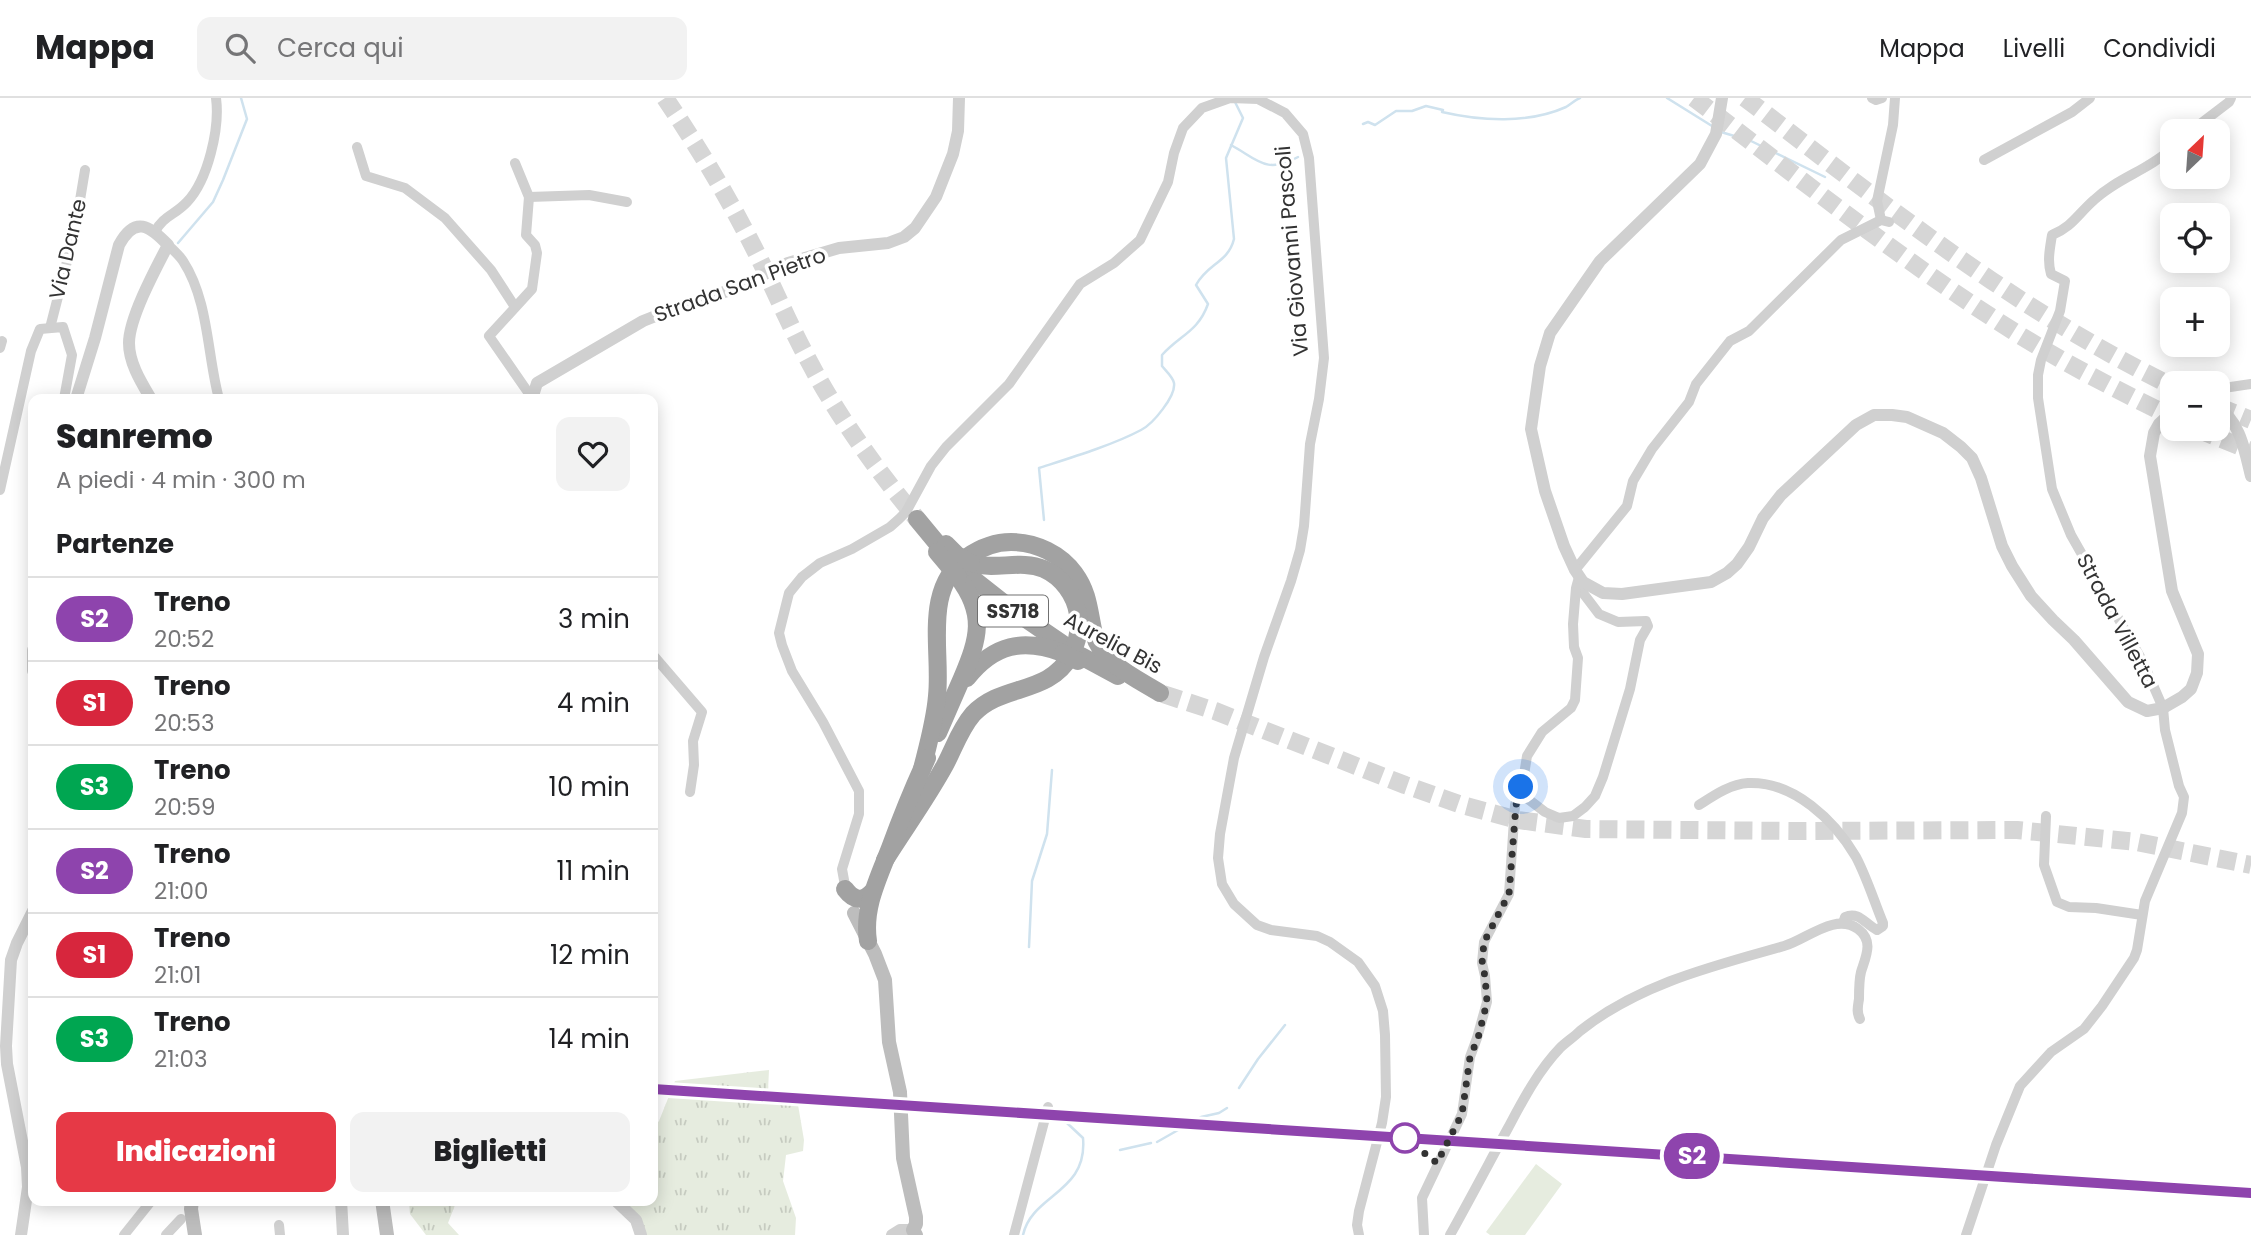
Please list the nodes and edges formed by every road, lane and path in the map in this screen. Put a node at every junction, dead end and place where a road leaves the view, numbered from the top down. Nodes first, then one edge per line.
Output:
1 (216, 98) edge
2 (959, 98) edge
3 (1722, 98) edge
4 (1872, 98) edge
5 (1881, 98) edge
6 (1895, 98) edge
7 (2090, 98) edge
8 (2231, 98) edge
9 (2206, 119) edge
10 (357, 147) dead end
11 (2160, 157) edge
12 (1984, 160) dead end
13 (515, 163) dead end
14 (85, 170) dead end
15 (529, 197) junction
16 (627, 202) dead end
17 (155, 232) junction
18 (168, 245) junction
19 (515, 307) junction
20 (50, 328) junction
21 (2251, 384) edge
22 (2230, 387) edge
23 (65, 394) edge
24 (78, 394) edge
25 (148, 394) edge
26 (218, 394) edge
27 (529, 394) edge
28 (534, 394) edge
29 (2230, 418) edge
30 (2160, 423) edge
31 (2251, 476) edge
32 (0, 490) edge
33 (921, 524) tunnel mouth
34 (964, 570) junction
35 (1579, 576) junction
36 (1072, 654) junction
37 (658, 661) edge
38 (2163, 708) junction
39 (944, 721) junction
40 (922, 769) junction
41 (1521, 787) junction
42 (690, 792) dead end
43 (1699, 805) dead end
44 (2046, 816) dead end
45 (886, 860) junction
46 (845, 889) junction
47 (872, 896) junction
48 (853, 913) junction
49 (2143, 915) junction
50 (28, 921) edge
51 (1843, 923) junction
52 (868, 942) junction
53 (1860, 1018) dead end
54 (1048, 1107) dead end
55 (28, 1187) edge
56 (28, 1187) edge
57 (147, 1206) edge
58 (191, 1206) edge
59 (341, 1206) edge
60 (383, 1206) edge
61 (621, 1206) edge
62 (181, 1219) dead end
63 (914, 1232) edge
64 (21, 1235) edge
65 (124, 1235) edge
66 (166, 1235) edge
67 (195, 1235) edge
68 (343, 1235) edge
69 (387, 1235) edge
70 (641, 1235) edge
71 (892, 1235) edge
72 (1014, 1235) edge
73 (1359, 1235) edge
74 (1424, 1235) edge
75 (1450, 1235) edge
76 (1966, 1235) edge

1 - 17 street
2 - 28 street, Strada San Pietro
3 - 35 street
4 - 5 street
6 - 35 street
7 - 12 street
8 - 9 street
10 - 19 street
11 - 38 street, Strada Villetta
13 - 15 street
14 - 20 street, Via Dante
15 - 16 street
15 - 19 street
17 - 18 street
17 - 24 street
18 - 25 street
18 - 26 street
19 - 27 street
20 - 23 street
20 - 32 street
21 - 22 street
29 - 31 street
30 - 38 street
33 - 34 highway, Aurelia Bis / SS718
34 - 36 highway, Aurelia Bis / SS718
34 - 39 highway
34 - 45 highway
35 - 38 street
35 - 41 street
35 - 41 street
36 - 39 highway
36 - 40 highway, Aurelia Bis / SS718
37 - 42 street
38 - 49 street, Strada Villetta
39 - 40 highway
40 - 45 highway
41 - 74 street
43 - 51 street
44 - 49 street
45 - 47 highway
46 - 47 highway
46 - 48 street, Via Giovanni Pascoli
46 - 73 street, Via Giovanni Pascoli
47 - 48 highway
47 - 52 highway
48 - 52 main road, Via Giovanni Pascoli
49 - 76 street, Strada Villetta
50 - 55 street
51 - 53 street
51 - 75 street
52 - 63 main road, Via Giovanni Pascoli
54 - 72 street
56 - 64 street
57 - 65 street
58 - 67 main road
59 - 68 street
60 - 69 main road
61 - 70 street
62 - 66 street
63 - 71 street

